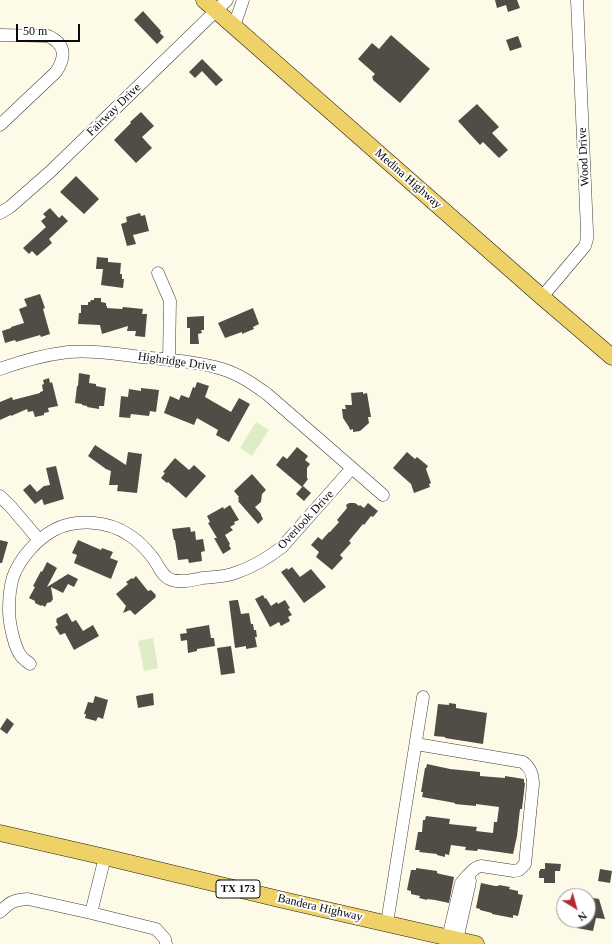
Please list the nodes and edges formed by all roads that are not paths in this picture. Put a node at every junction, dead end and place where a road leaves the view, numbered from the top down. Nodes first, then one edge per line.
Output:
1 (204, 0) edge
2 (243, 0) edge
3 (577, 0) edge
4 (222, 5) edge
5 (234, 26) junction
6 (0, 35) edge
7 (0, 124) edge
8 (5, 210) edge
9 (0, 223) edge
10 (158, 273) dead end
11 (542, 297) junction
12 (612, 357) edge
13 (169, 360) junction
14 (0, 369) edge
15 (352, 468) junction
16 (383, 495) dead end
17 (0, 496) edge
18 (39, 540) junction
19 (30, 664) dead end
20 (423, 697) dead end
21 (416, 744) junction
22 (0, 832) edge
23 (105, 856) junction
24 (0, 912) edge
25 (91, 913) junction
26 (387, 923) junction
27 (452, 939) junction
28 (166, 944) edge
29 (475, 944) edge

1 - 4 main road, Medina Highway
2 - 5 street
3 - 11 street, Wood Drive
4 - 5 main road, Medina Highway
4 - 8 street, Fairway Drive
5 - 11 main road, Medina Highway
6 - 7 street
8 - 9 street, Fairway Drive
10 - 13 street
11 - 12 main road, Medina Highway
13 - 14 street, Highridge Drive
13 - 15 street, Highridge Drive
15 - 16 street, Highridge Drive
15 - 18 street, Overlook Drive
17 - 18 street
18 - 19 street, Overlook Drive
20 - 21 street
21 - 26 street
21 - 27 street
22 - 23 main road, Bandera Highway / TX 173
23 - 25 street
23 - 26 main road, Bandera Highway / TX 173
24 - 25 street
25 - 28 street
26 - 27 main road, Bandera Highway / TX 173
27 - 29 main road, Bandera Highway / TX 173

